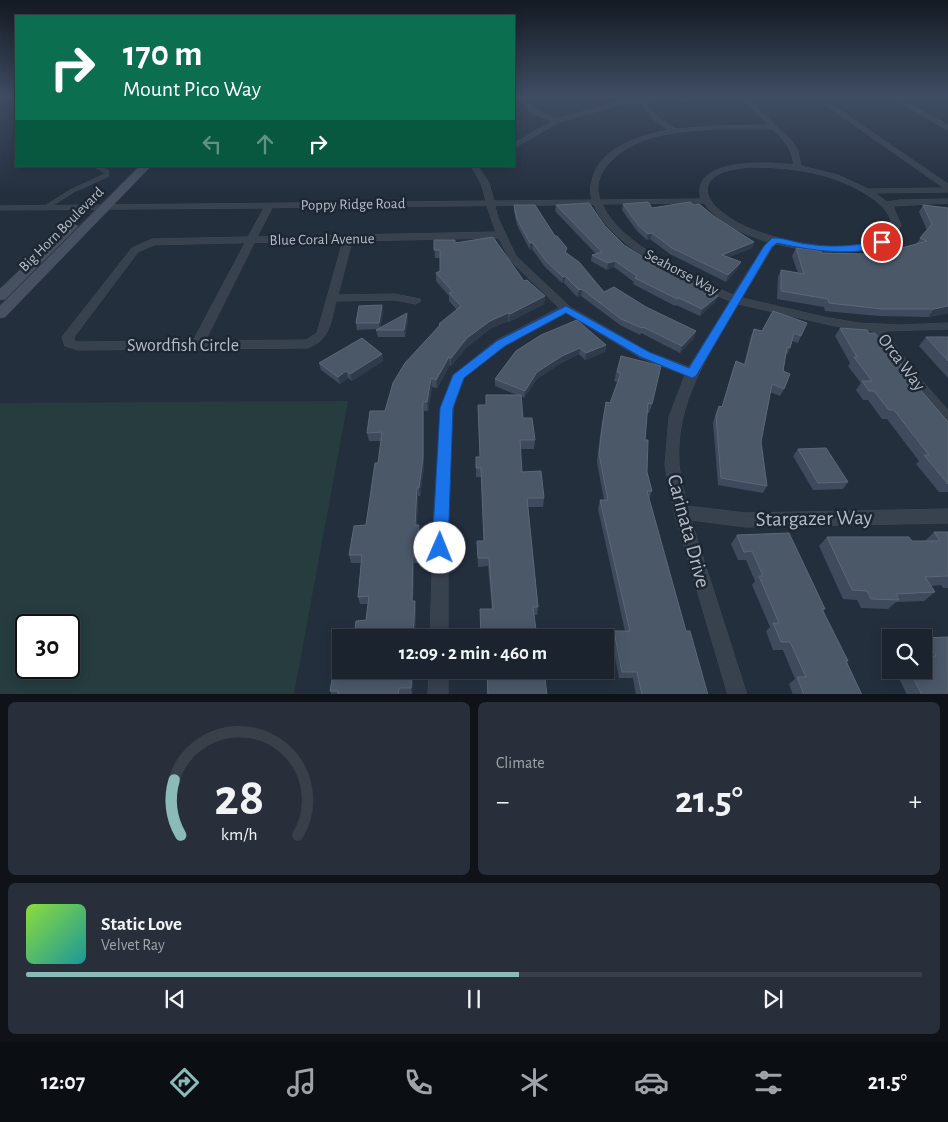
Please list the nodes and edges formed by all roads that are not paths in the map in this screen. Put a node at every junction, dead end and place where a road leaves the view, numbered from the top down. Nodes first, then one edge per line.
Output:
1 (544, 128) edge
2 (670, 128) edge
3 (714, 128) edge
4 (775, 128) edge
5 (862, 128) edge
6 (674, 131) junction
7 (515, 145) edge
8 (98, 167) edge
9 (133, 167) edge
10 (145, 167) edge
11 (475, 167) edge
12 (798, 168) junction
13 (948, 189) edge
14 (868, 191) junction
15 (595, 201) junction
16 (707, 201) junction
17 (948, 201) edge
18 (489, 202) junction
19 (270, 205) junction
20 (92, 207) junction
21 (105, 207) junction
22 (0, 208) edge
23 (45, 208) junction
24 (890, 208) junction
25 (502, 235) junction
26 (348, 239) junction
27 (251, 240) junction
28 (776, 240) junction
29 (143, 245) joint
30 (0, 296) edge
31 (332, 298) junction
32 (735, 300) junction
33 (416, 301) dead end
34 (566, 309) junction
35 (0, 314) edge
36 (948, 326) edge
37 (876, 327) junction
38 (197, 345) junction
39 (692, 373) junction
40 (948, 419) edge
41 (681, 512) junction
42 (948, 516) edge
43 (439, 629) edge
44 (438, 679) edge
45 (438, 694) edge
46 (738, 694) edge

1 - 7 street
2 - 6 street
3 - 6 street
4 - 12 street
5 - 13 street
6 - 15 street
8 - 23 lane
9 - 20 main road, Big Horn Boulevard
10 - 21 main road, Big Horn Boulevard
11 - 18 street
12 - 14 street
12 - 16 street
13 - 14 street
14 - 24 street
15 - 16 street, Poppy Ridge Road
15 - 18 street, Poppy Ridge Road
15 - 32 street, Seahorse Way
16 - 28 street
17 - 24 street
18 - 19 street, Poppy Ridge Road
18 - 25 street
19 - 21 street, Poppy Ridge Road
19 - 27 street
20 - 21 street, Poppy Ridge Road
20 - 23 street, Poppy Ridge Road
20 - 30 main road, Big Horn Boulevard
21 - 35 main road, Big Horn Boulevard
22 - 23 street, Poppy Ridge Road
24 - 28 street
25 - 26 street, Blue Coral Avenue
25 - 34 street
26 - 27 street, Blue Coral Avenue
26 - 31 street, Swordfish Circle
27 - 29 street, Blue Coral Avenue
27 - 38 street
28 - 32 street, Carinata Drive
29 - 38 street, Swordfish Circle
31 - 33 street
31 - 38 street, Swordfish Circle
32 - 37 street, Seahorse Way
32 - 39 street, Carinata Drive
34 - 39 street
34 - 43 street
36 - 37 street, Seahorse Way
37 - 40 street, Orca Way
39 - 41 street, Carinata Drive
41 - 42 street, Stargazer Way
41 - 46 street, Carinata Drive
44 - 45 street

